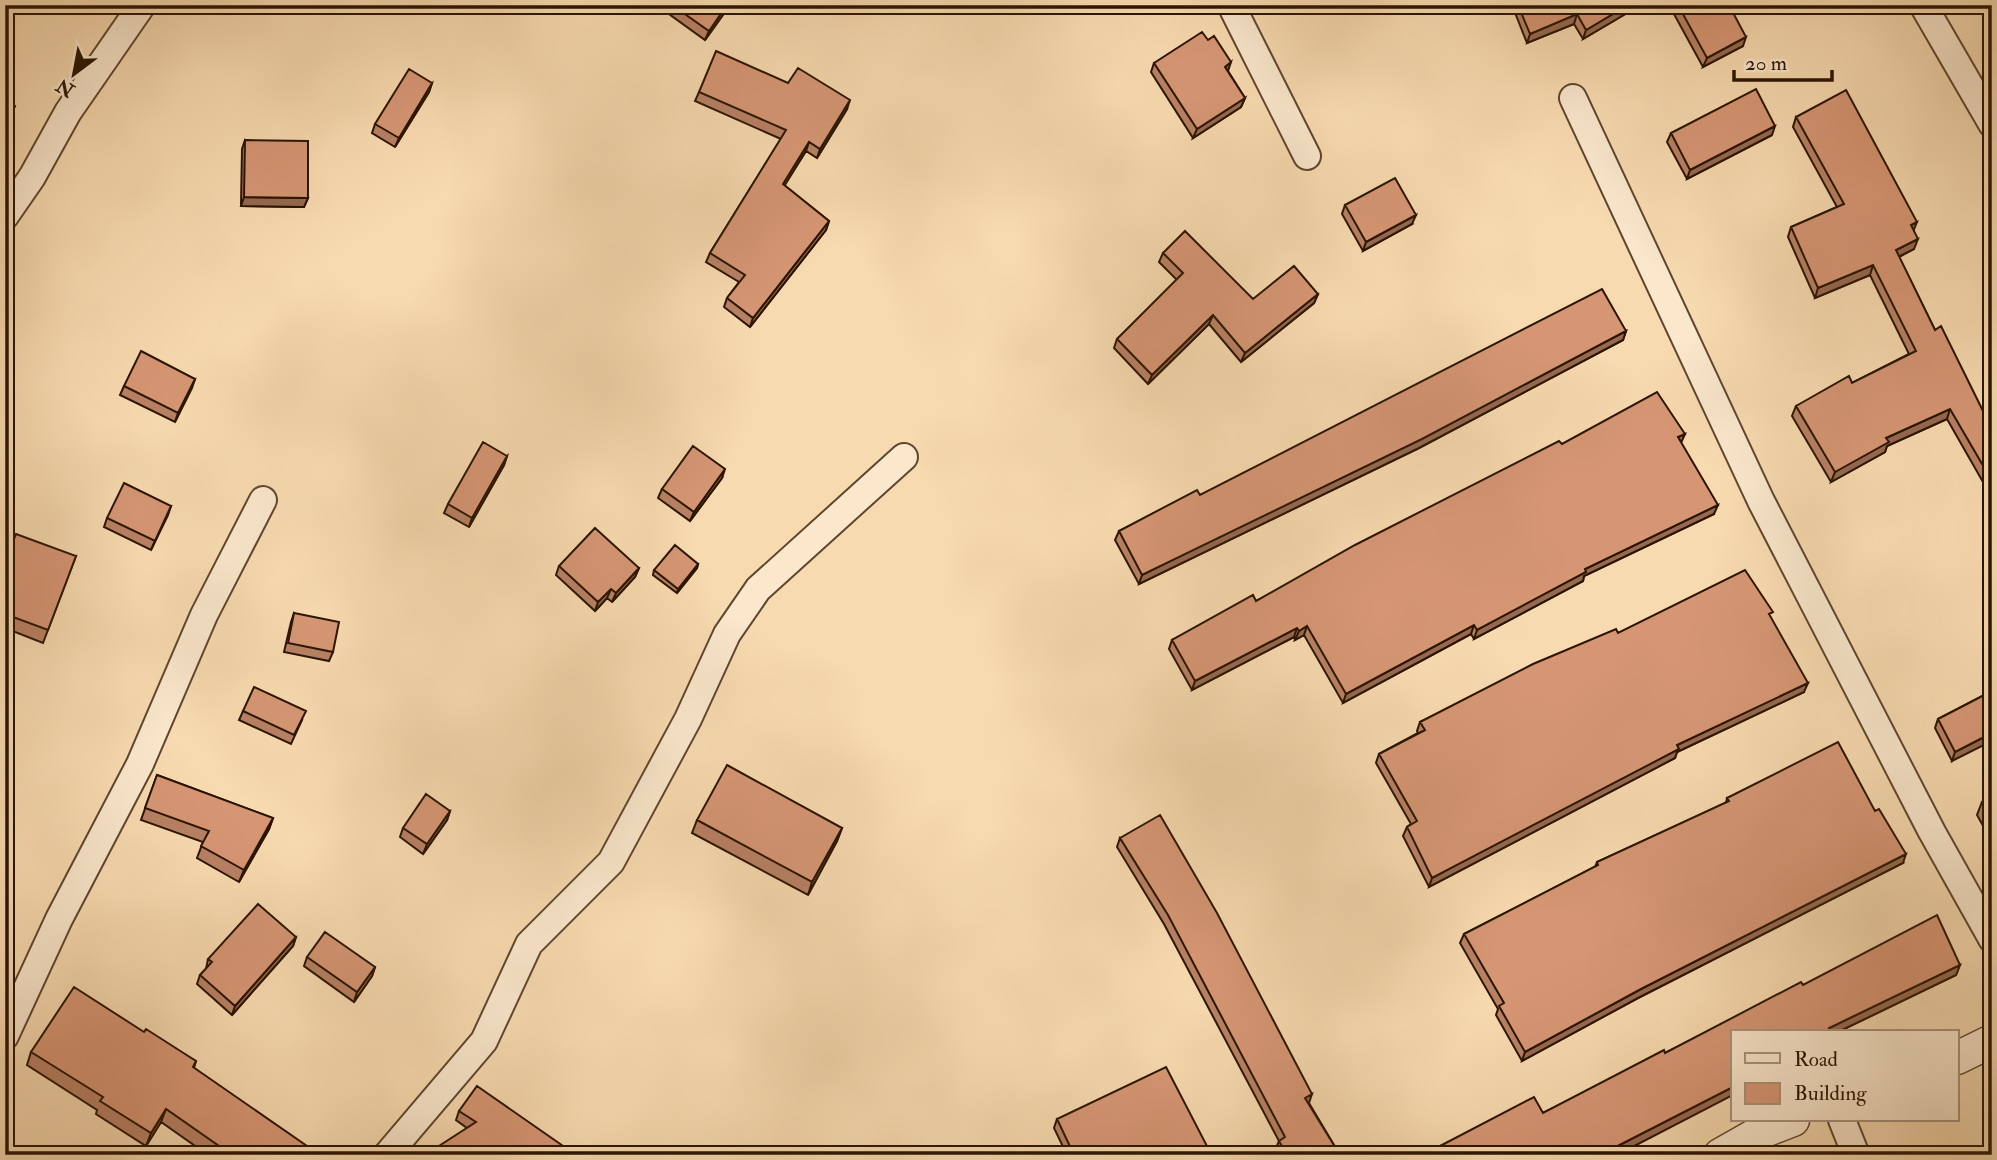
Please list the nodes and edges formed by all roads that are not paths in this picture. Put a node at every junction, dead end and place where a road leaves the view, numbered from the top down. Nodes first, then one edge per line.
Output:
1 (142, 5) edge
2 (1231, 5) edge
3 (1923, 5) edge
4 (1573, 98) dead end
5 (1992, 124) edge
6 (1307, 156) dead end
7 (5, 216) edge
8 (904, 457) dead end
9 (263, 500) dead end
10 (1992, 939) edge
11 (5, 1036) edge
12 (1992, 1041) edge
13 (1958, 1058) edge
14 (1788, 1122) edge
15 (1843, 1122) edge
16 (387, 1155) edge
17 (1720, 1155) edge
18 (1856, 1155) edge

1 - 7 street
2 - 6 street
3 - 5 street
4 - 10 street
8 - 16 street
9 - 11 street
12 - 13 street
14 - 17 street
15 - 18 street

